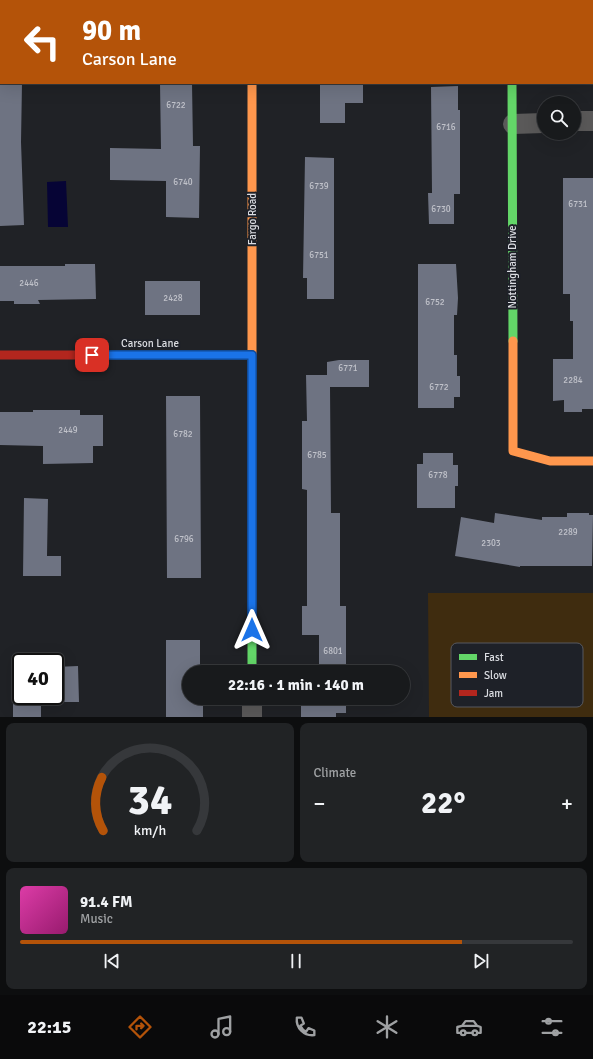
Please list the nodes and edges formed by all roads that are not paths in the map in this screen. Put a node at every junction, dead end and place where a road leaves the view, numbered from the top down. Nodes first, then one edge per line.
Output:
1 (252, 84) edge
2 (512, 84) edge
3 (581, 121) edge
4 (593, 121) edge
5 (537, 123) edge
6 (513, 124) junction
7 (0, 355) edge
8 (252, 355) junction
9 (593, 461) edge
10 (252, 665) edge
11 (252, 705) edge
12 (252, 717) edge

1 - 8 street, Fargo Road
2 - 6 street, Nottingham Drive
3 - 4 street
5 - 6 street
6 - 9 street, Nottingham Drive
7 - 8 street, Carson Lane
8 - 10 street, Fargo Road
11 - 12 street

